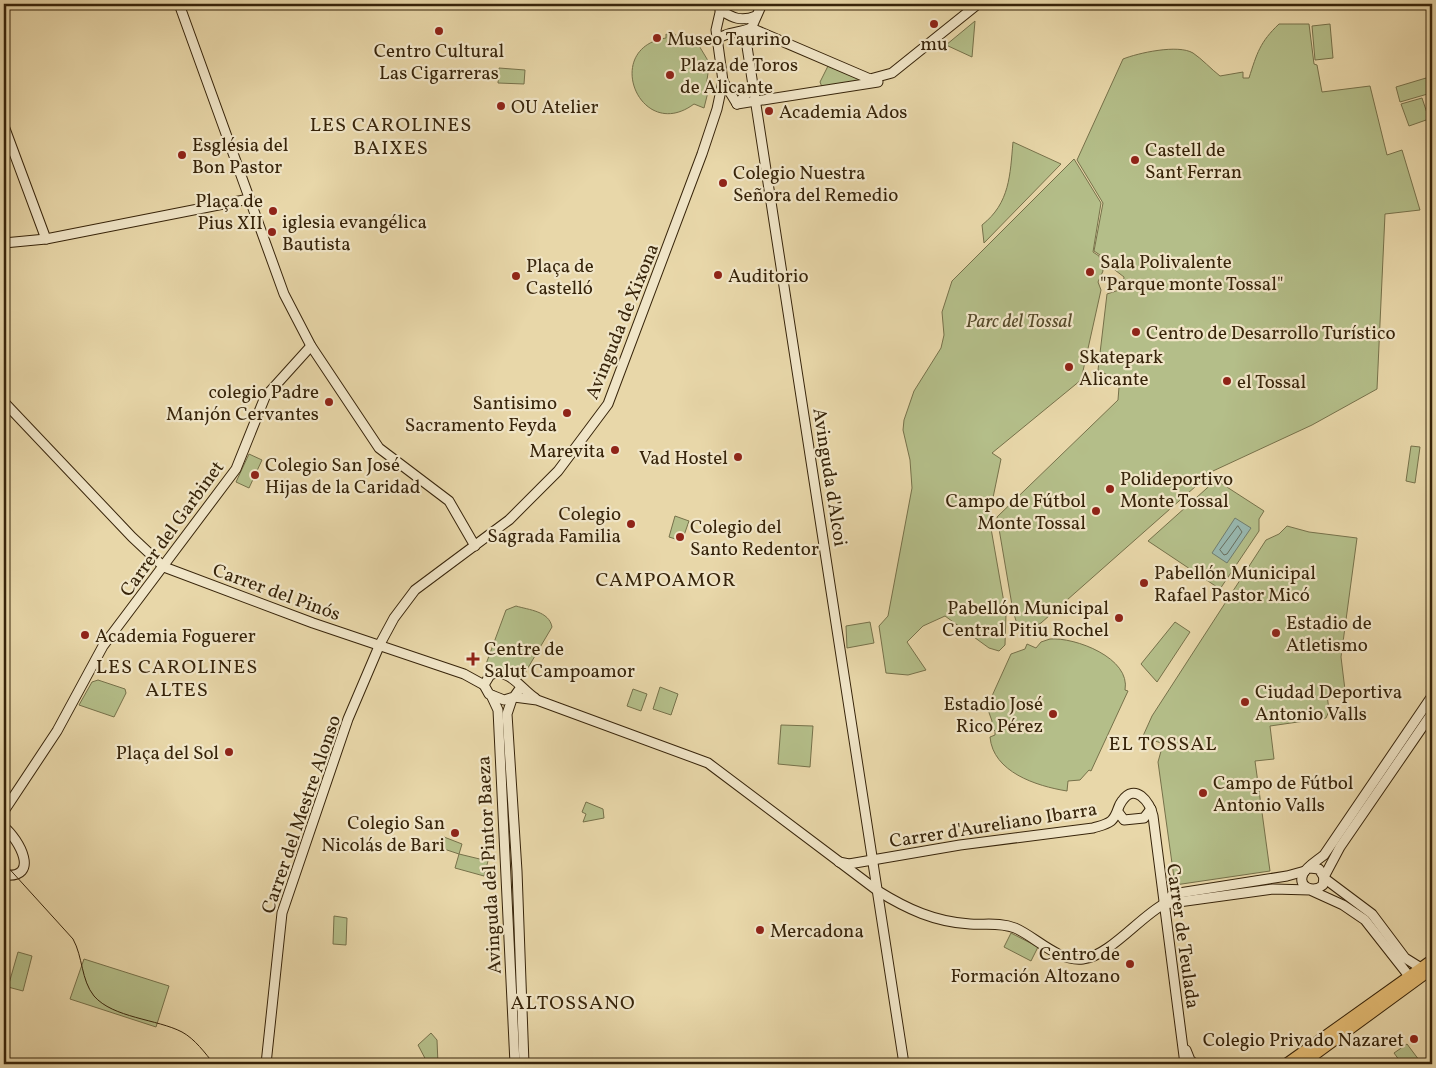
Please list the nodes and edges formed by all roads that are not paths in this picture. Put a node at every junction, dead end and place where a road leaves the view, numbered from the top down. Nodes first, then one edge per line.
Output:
1 (179, 4) edge
2 (762, 4) edge
3 (978, 4) edge
4 (986, 4) edge
5 (721, 7) edge
6 (756, 16) junction
7 (751, 28) junction
8 (738, 33) junction
9 (717, 39) junction
10 (746, 40) junction
11 (723, 81) junction
12 (754, 87) junction
13 (737, 100) junction
14 (756, 101) junction
15 (4, 126) edge
16 (249, 199) junction
17 (46, 238) junction
18 (4, 243) edge
19 (311, 346) junction
20 (5, 403) edge
21 (475, 546) junction
22 (164, 567) junction
23 (415, 590) joint
24 (380, 644) junction
25 (484, 685) junction
26 (521, 688) junction
27 (491, 695) junction
28 (1432, 696) edge
29 (513, 698) junction
30 (537, 700) junction
31 (1432, 713) edge
32 (1152, 809) junction
33 (4, 811) edge
34 (1118, 812) junction
35 (1144, 818) junction
36 (4, 828) edge
37 (1154, 835) junction
38 (866, 860) junction
39 (1332, 860) junction
40 (839, 862) junction
41 (1307, 869) junction
42 (4, 875) edge
43 (1324, 877) junction
44 (860, 878) junction
45 (1161, 882) junction
46 (1310, 890) junction
47 (1341, 890) junction
48 (878, 891) junction
49 (1182, 892) junction
50 (1164, 904) junction
51 (1432, 960) edge
52 (1432, 970) edge
53 (1417, 974) junction
54 (1182, 1041) junction
55 (266, 1064) edge
56 (514, 1064) edge
57 (524, 1064) edge
58 (904, 1064) edge
59 (1185, 1064) edge
60 (1195, 1064) edge
61 (1213, 1064) edge
62 (1218, 1064) edge
63 (1286, 1064) edge
64 (1302, 1064) edge

1 - 16 street
2 - 6 street
3 - 7 street
4 - 14 street
5 - 6 street
5 - 9 street
6 - 7 street
7 - 8 street
7 - 10 street
8 - 9 street
8 - 10 street
9 - 11 street
10 - 12 street, Avinguda d'Alcoi
11 - 13 street
11 - 21 street, Avinguda de Xixona
12 - 13 street
12 - 14 street, Avinguda d'Alcoi
13 - 14 street
14 - 38 street, Avinguda d'Alcoi
15 - 17 street
16 - 17 street
16 - 19 street
17 - 18 street
19 - 21 street
19 - 22 street, Carrer del Garbinet
20 - 22 street
21 - 23 street, Avinguda de Xixona
22 - 24 street, Carrer del Pinós
22 - 33 street, Carrer del Garbinet
23 - 24 street, Carrer del Mestre Alonso
24 - 25 street, Carrer del Pinós
24 - 55 street, Carrer del Mestre Alonso
25 - 26 street
25 - 27 street
26 - 29 street
26 - 30 street
27 - 29 street
27 - 56 street, Avinguda del Pintor Baeza
28 - 41 street
29 - 30 street
29 - 57 street, Avinguda del Pintor Baeza
30 - 40 street
31 - 39 street
32 - 34 street
32 - 35 street
32 - 37 street, Carrer de Teulada
34 - 35 street
34 - 38 street, Carrer d'Aureliano Ibarra
35 - 37 street, Carrer de Teulada
36 - 42 street
37 - 45 street, Carrer de Teulada
38 - 40 street, Carrer d'Aureliano Ibarra
38 - 44 street
38 - 48 street
39 - 43 street
39 - 47 street
40 - 44 street
41 - 43 street
41 - 46 street
41 - 49 street
43 - 46 street
43 - 47 street
44 - 48 street
45 - 49 street
45 - 50 street, Carrer de Teulada
46 - 50 street
46 - 53 street
47 - 53 street
48 - 50 street
48 - 58 street
49 - 50 street
50 - 54 street, Carrer de Teulada
51 - 53 main road
52 - 53 main road
53 - 63 main road
53 - 64 main road
54 - 59 street, Carrer de Teulada
54 - 60 street, Carrer de Teulada
61 - 62 street

